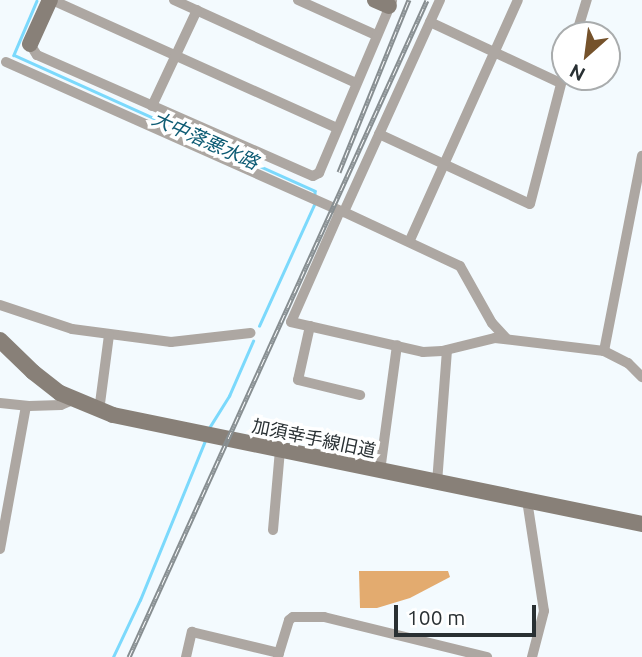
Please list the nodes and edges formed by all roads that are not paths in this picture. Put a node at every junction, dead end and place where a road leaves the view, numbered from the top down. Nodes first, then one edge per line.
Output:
1 (51, 0) edge
2 (174, 0) edge
3 (298, 0) edge
4 (440, 0) edge
5 (518, 0) edge
6 (587, 0) edge
7 (385, 2) edge
8 (197, 10) junction
9 (580, 21) edge
10 (430, 22) junction
11 (376, 36) junction
12 (30, 44) joint
13 (494, 53) junction
14 (176, 56) junction
15 (6, 62) dead end
16 (551, 79) edge
17 (356, 83) junction
18 (559, 91) edge
19 (152, 106) junction
20 (337, 128) junction
21 (379, 134) junction
22 (642, 156) edge
23 (444, 165) junction
24 (342, 212) junction
25 (410, 240) junction
26 (0, 305) edge
27 (310, 326) junction
28 (250, 333) dead end
29 (109, 335) junction
30 (0, 340) edge
31 (507, 340) junction
32 (397, 345) junction
33 (447, 350) junction
34 (604, 351) junction
35 (642, 377) edge
36 (360, 396) dead end
37 (73, 400) junction
38 (0, 403) edge
39 (26, 406) junction
40 (99, 411) junction
41 (280, 450) junction
42 (380, 471) junction
43 (437, 483) junction
44 (527, 500) junction
45 (642, 524) edge
46 (273, 530) dead end
47 (0, 549) edge
48 (279, 655) edge
49 (186, 657) edge
50 (487, 657) edge
51 (532, 657) edge

1 - 12 street
1 - 14 street
2 - 8 street
3 - 11 street
4 - 10 street
5 - 13 street
6 - 9 street
7 - 11 street
8 - 14 street
8 - 17 street
10 - 13 street
10 - 21 street
11 - 17 street
12 - 19 street
13 - 16 street
13 - 23 street
14 - 19 street
14 - 20 street
15 - 24 street
17 - 20 street
18 - 23 street
19 - 20 street
21 - 23 street
21 - 24 street
22 - 34 street
23 - 25 street
24 - 25 street
24 - 27 street
25 - 31 street
26 - 29 street
27 - 32 street
27 - 36 street
28 - 29 street
29 - 40 street
30 - 37 street, 加須幸手線旧道
31 - 33 street
31 - 34 street
32 - 33 street
32 - 42 street
33 - 43 street
34 - 35 street
37 - 39 street
37 - 40 street, 加須幸手線旧道
38 - 39 street
39 - 47 street
40 - 41 street, 加須幸手線旧道
41 - 42 street, 加須幸手線旧道
41 - 46 street
42 - 43 street, 加須幸手線旧道
43 - 44 street, 加須幸手線旧道
44 - 45 street, 加須幸手線旧道
44 - 51 street
48 - 49 street
48 - 50 street

